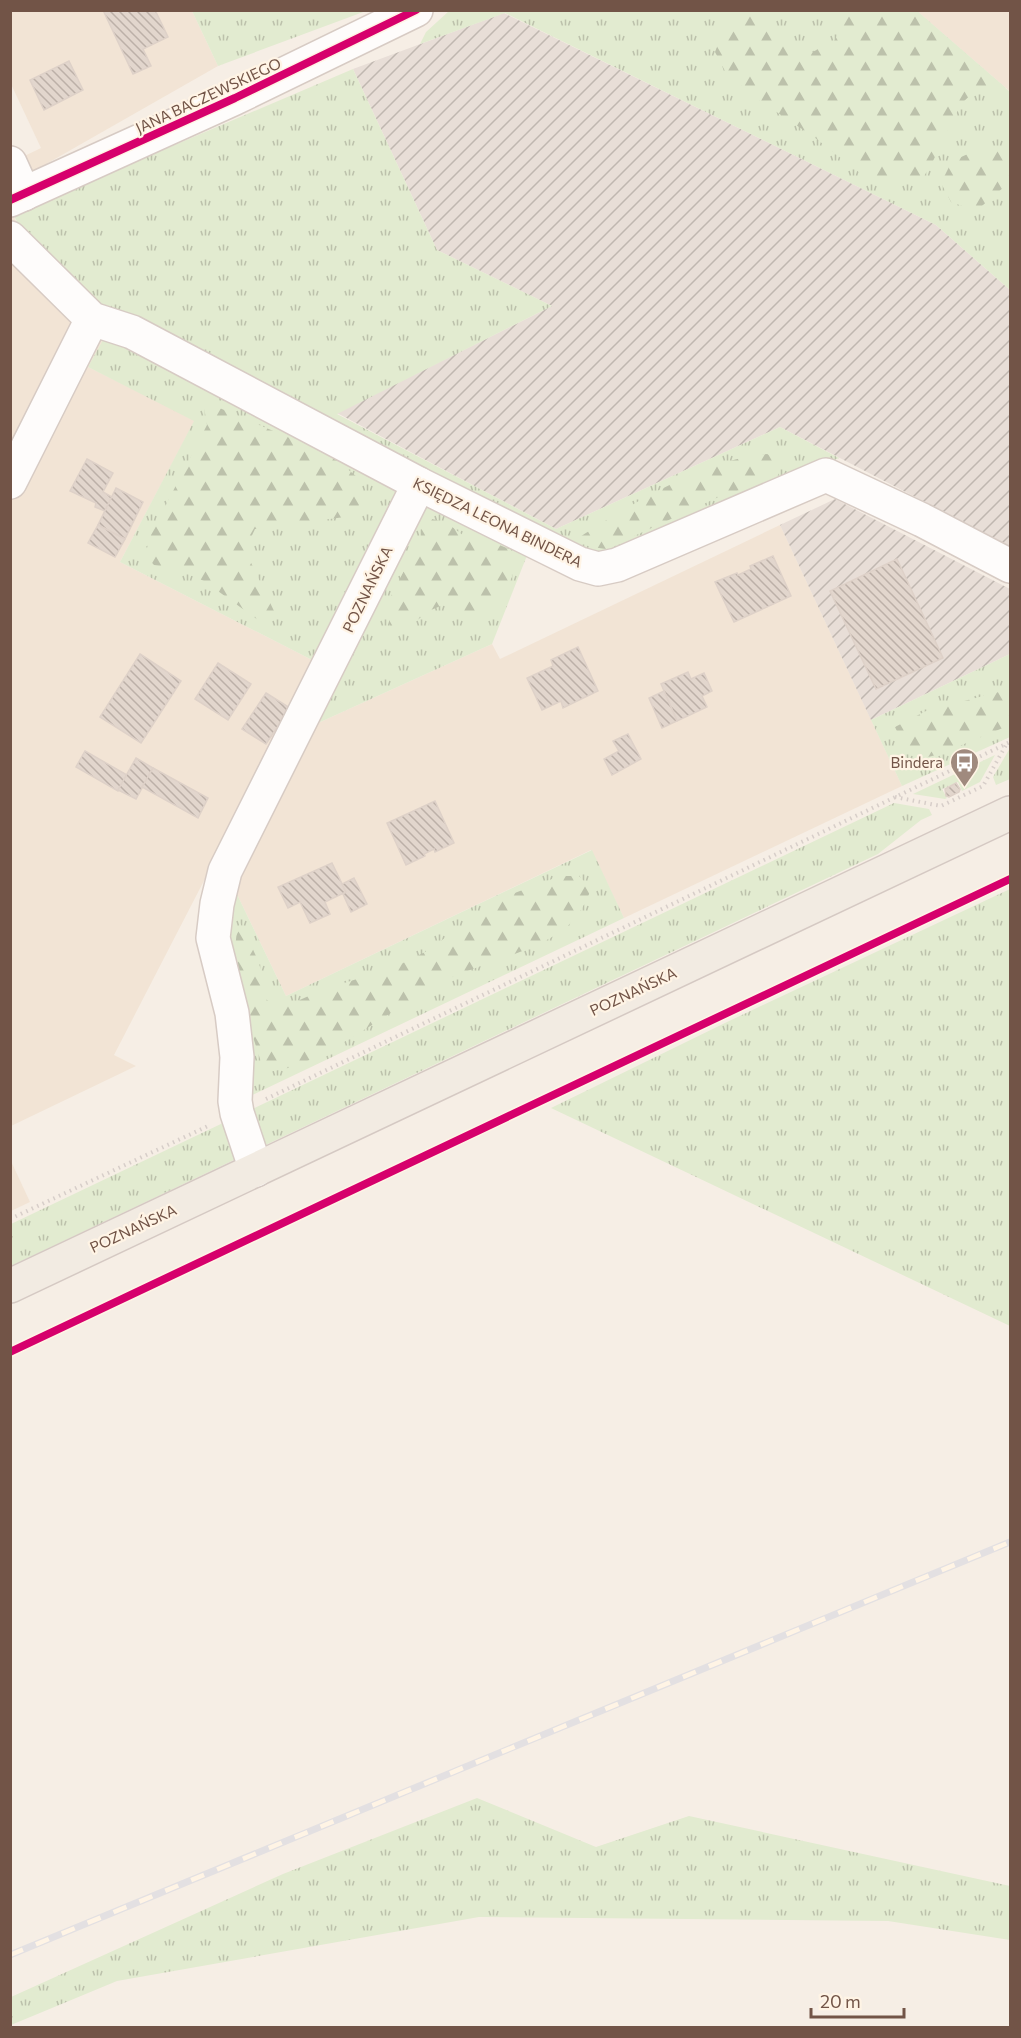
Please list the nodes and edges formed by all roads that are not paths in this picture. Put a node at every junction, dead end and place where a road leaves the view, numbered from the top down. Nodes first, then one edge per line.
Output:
1 (416, 10) edge
2 (10, 164) edge
3 (17, 197) edge
4 (10, 238) edge
5 (92, 319) junction
6 (10, 482) edge
7 (419, 484) junction
8 (1011, 566) edge
9 (1011, 813) edge
10 (256, 1170) junction
11 (10, 1286) edge

1 - 3 street, JANA BACZEWSKIEGO
2 - 3 street
4 - 5 street
5 - 6 street
5 - 7 street, KSIĘDZA LEONA BINDERA
7 - 8 street, KSIĘDZA LEONA BINDERA
7 - 10 street, POZNAŃSKA
9 - 10 main road, POZNAŃSKA
10 - 11 main road, POZNAŃSKA

